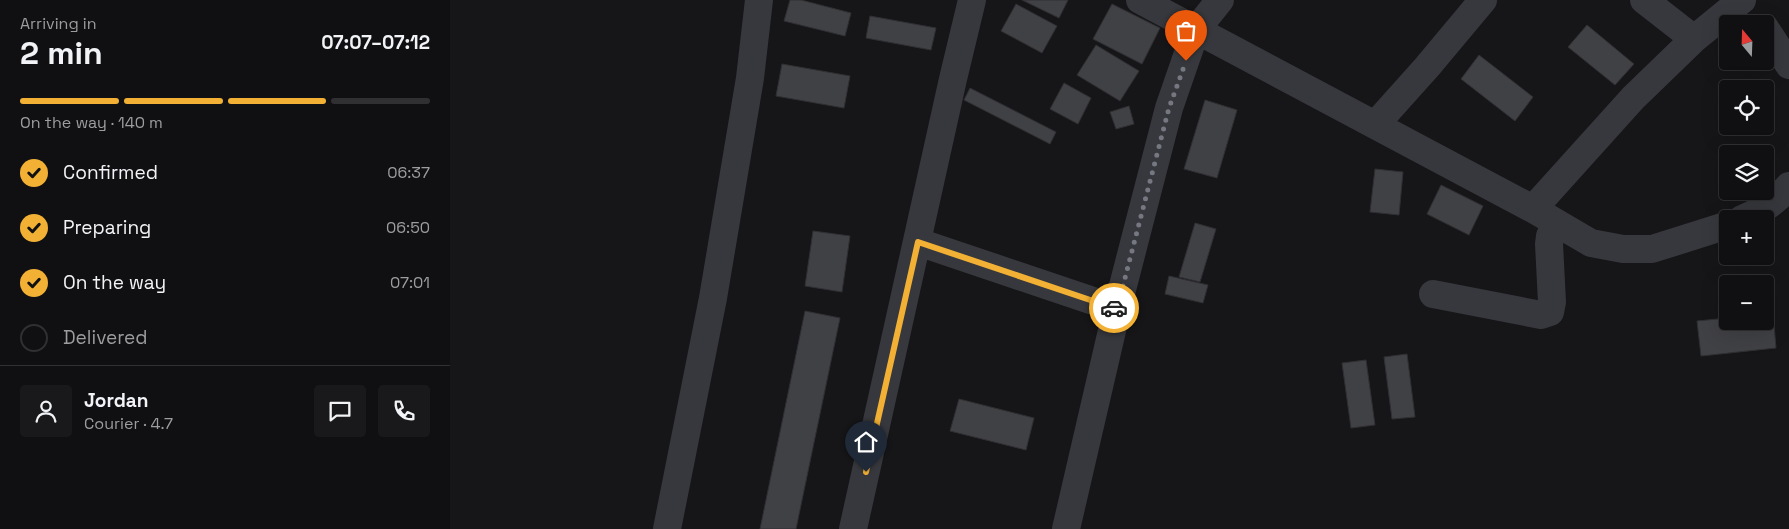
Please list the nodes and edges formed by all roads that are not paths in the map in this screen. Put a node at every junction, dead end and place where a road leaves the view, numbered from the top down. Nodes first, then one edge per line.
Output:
1 (759, 0) edge
2 (972, 0) edge
3 (1140, 0) edge
4 (1220, 0) edge
5 (1483, 0) edge
6 (1644, 0) edge
7 (1742, 0) edge
8 (1747, 0) edge
9 (1756, 15) edge
10 (1196, 30) junction
11 (1694, 39) junction
12 (1774, 42) edge
13 (1789, 65) edge
14 (1375, 125) junction
15 (1786, 199) edge
16 (1533, 209) junction
17 (1763, 210) edge
18 (1556, 223) junction
19 (1719, 228) edge
20 (918, 242) junction
21 (1432, 294) dead end
22 (1117, 309) junction
23 (667, 529) edge
24 (853, 529) edge
25 (1066, 529) edge

1 - 23 street
2 - 20 street
3 - 10 street
4 - 10 street
5 - 14 street
6 - 11 street
7 - 11 street
8 - 9 street
10 - 14 street
10 - 22 street
11 - 16 street
12 - 13 street
14 - 16 street
15 - 17 street
16 - 18 street
18 - 19 street
18 - 21 street
20 - 22 street
20 - 24 street
22 - 25 street

